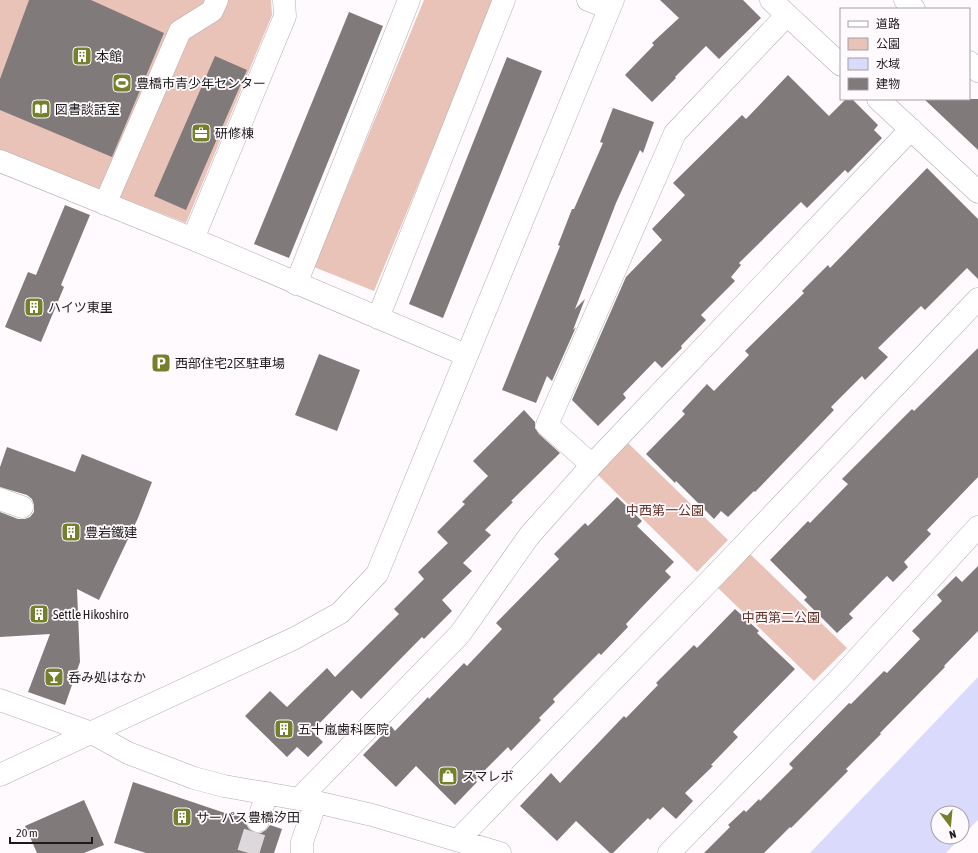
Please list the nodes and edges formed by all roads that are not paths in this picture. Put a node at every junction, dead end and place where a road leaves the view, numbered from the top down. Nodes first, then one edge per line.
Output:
1 (217, 0) edge
2 (284, 0) edge
3 (409, 0) edge
4 (504, 0) edge
5 (588, 0) edge
6 (771, 0) edge
7 (905, 0) edge
8 (611, 4) edge
9 (913, 8) edge
10 (787, 15) junction
11 (970, 63) edge
12 (840, 64) edge
13 (978, 71) edge
14 (879, 100) edge
15 (910, 129) junction
16 (0, 161) edge
17 (978, 192) edge
18 (105, 204) junction
19 (193, 240) junction
20 (296, 284) junction
21 (978, 299) edge
22 (378, 318) junction
23 (466, 355) junction
24 (592, 465) junction
25 (0, 499) edge
26 (22, 507) dead end
27 (978, 527) edge
28 (0, 700) edge
29 (92, 734) junction
30 (0, 775) edge
31 (267, 793) junction
32 (307, 800) junction
33 (258, 822) tunnel mouth
34 (458, 840) junction
35 (302, 853) edge
36 (500, 853) edge
37 (669, 853) edge

1 - 18 street
2 - 19 street
3 - 20 street
4 - 22 street
5 - 8 street
6 - 10 street
7 - 9 street
8 - 23 street
10 - 12 street
10 - 24 street
11 - 13 street
14 - 15 street
15 - 17 street
15 - 24 street
16 - 18 street
18 - 19 street
19 - 20 street
20 - 22 street
21 - 34 street
22 - 23 street
23 - 29 street
24 - 32 street
25 - 26 street
27 - 37 street
28 - 29 street
29 - 30 street
29 - 31 street
31 - 32 street
31 - 33 street
32 - 34 street
32 - 35 street
34 - 36 street

